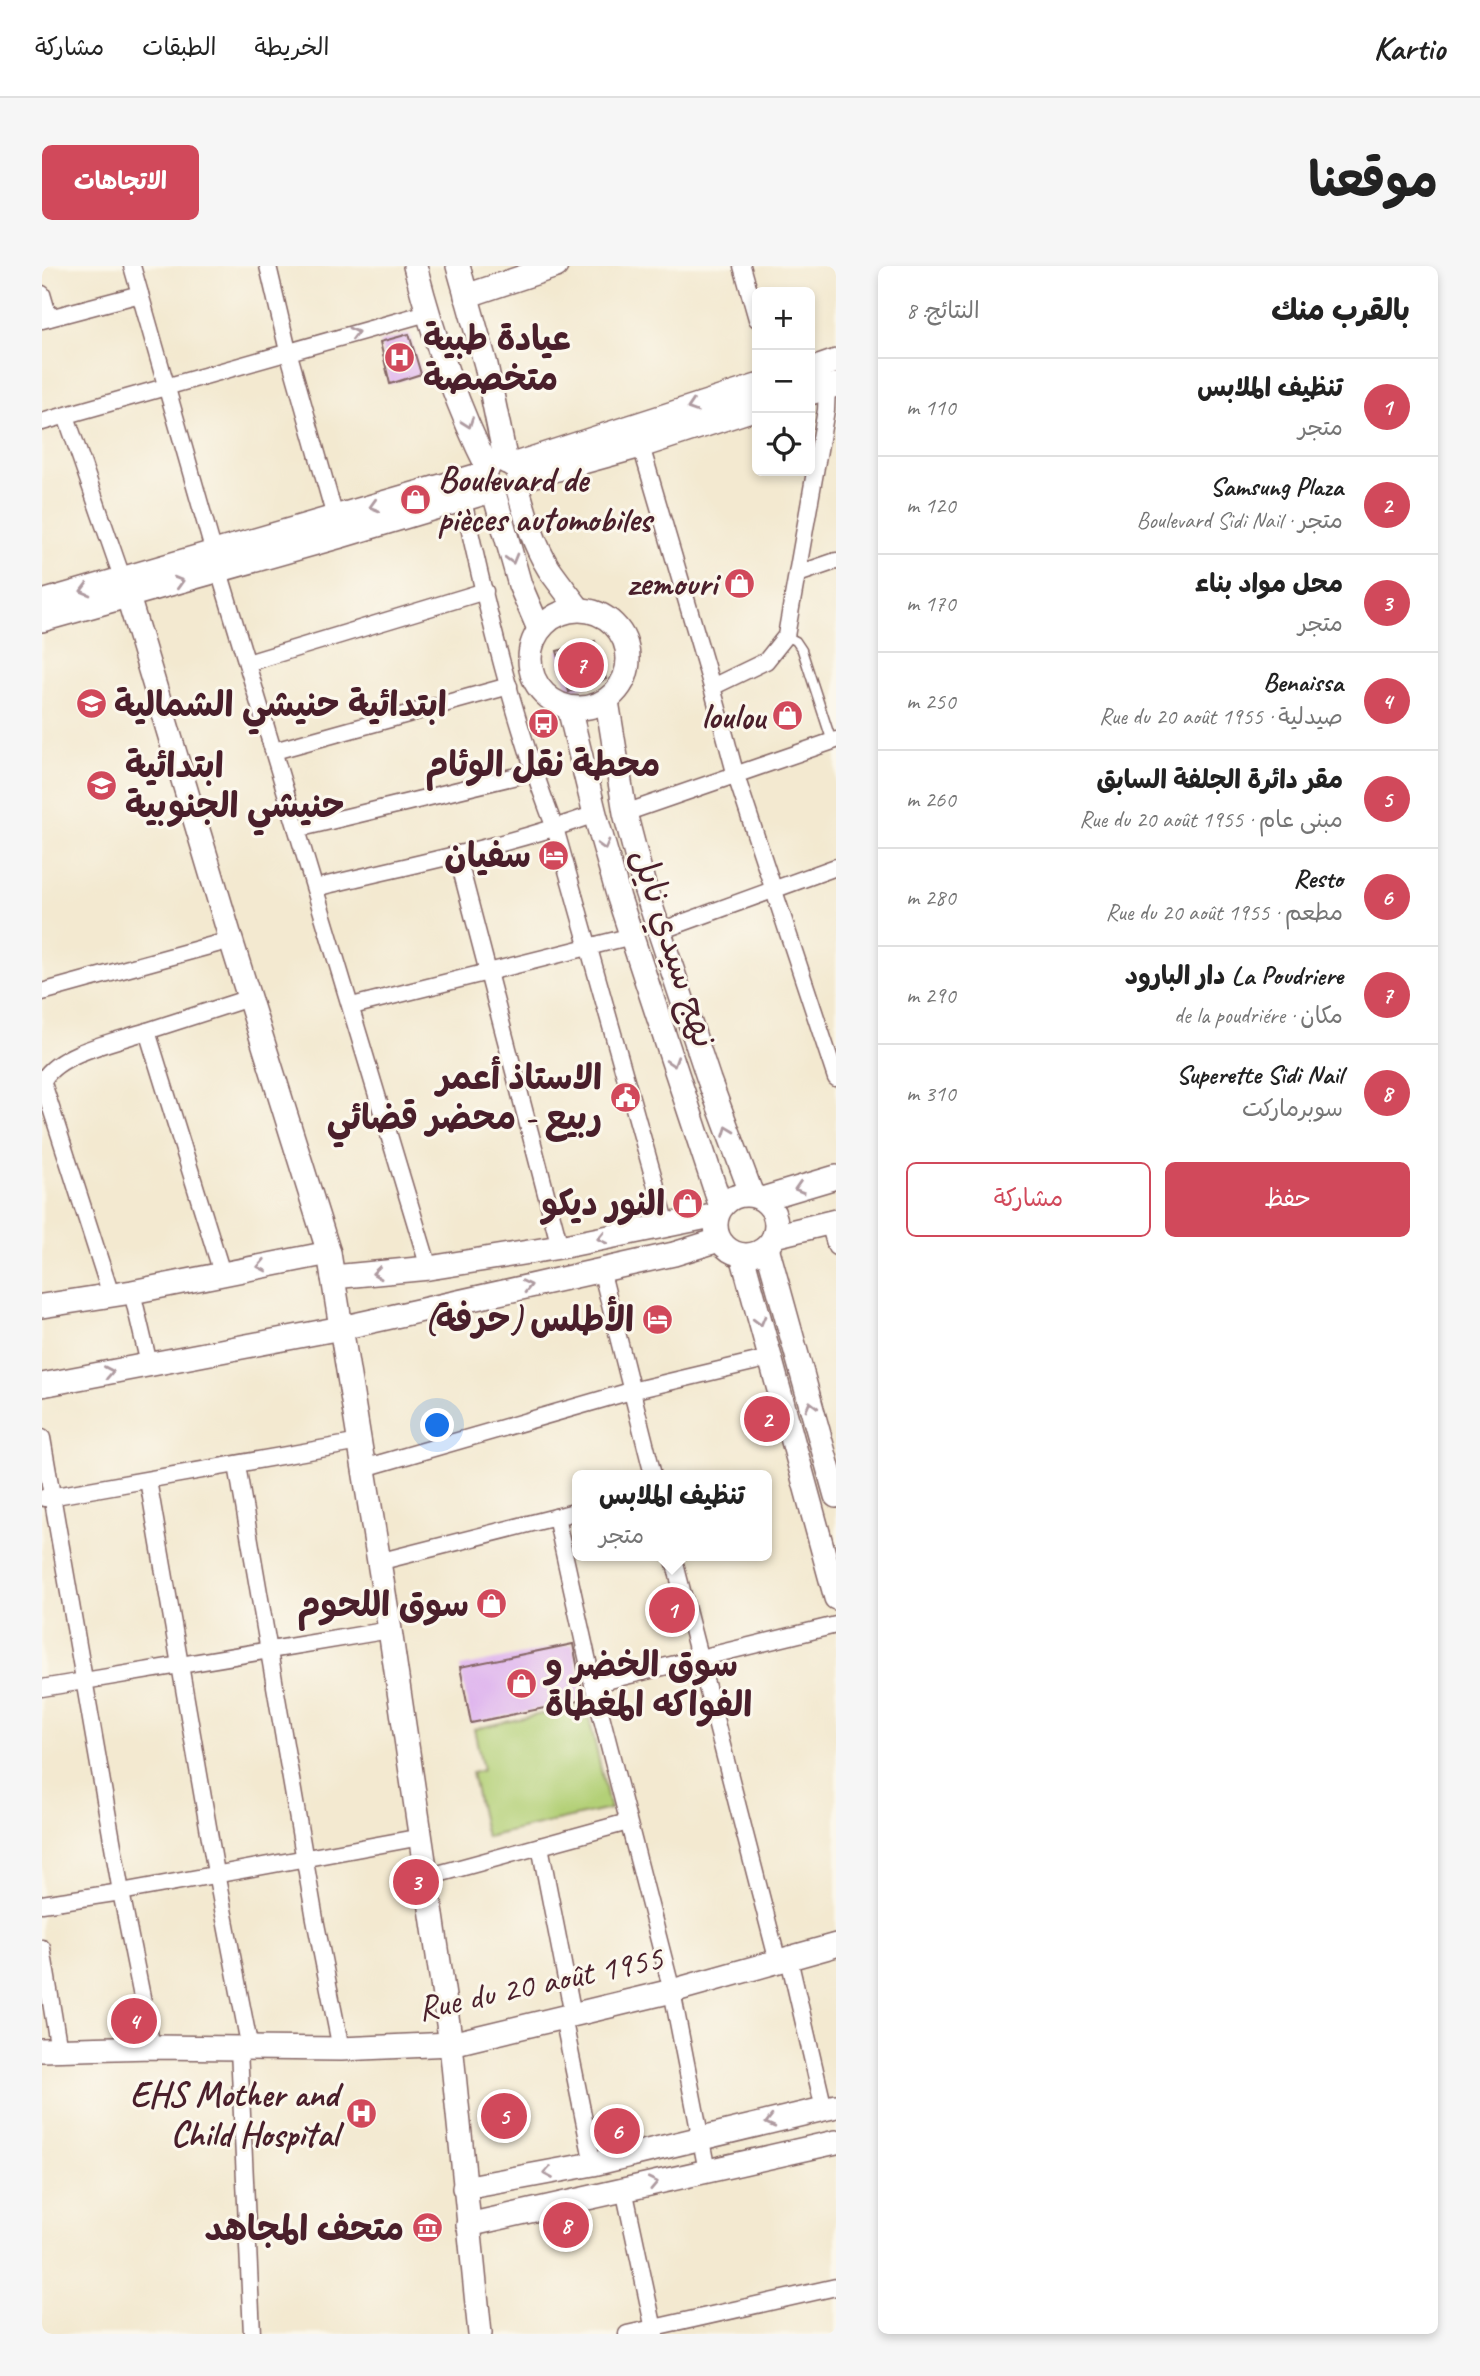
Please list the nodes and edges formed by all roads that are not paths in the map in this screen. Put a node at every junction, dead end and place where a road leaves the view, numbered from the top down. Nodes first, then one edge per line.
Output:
1 (132, 266) edge
2 (268, 266) edge
3 (415, 266) edge
4 (458, 266) edge
5 (556, 266) edge
6 (742, 266) edge
7 (42, 294) edge
8 (140, 294) junction
9 (466, 296) junction
10 (752, 301) edge
11 (427, 313) junction
12 (46, 319) edge
13 (288, 351) junction
14 (823, 377) edge
15 (165, 387) junction
16 (752, 388) edge
17 (752, 410) edge
18 (66, 416) junction
19 (42, 422) edge
20 (641, 446) junction
21 (502, 477) junction
22 (463, 500) junction
23 (338, 527) junction
24 (836, 561) edge
25 (217, 562) junction
26 (797, 574) junction
27 (126, 588) junction
28 (485, 591) junction
29 (42, 602) edge
30 (579, 610) junction
31 (42, 620) edge
32 (539, 629) junction
33 (786, 636) junction
34 (247, 663) junction
35 (509, 686) junction
36 (712, 687) junction
37 (607, 701) junction
38 (569, 708) junction
39 (834, 741) edge
40 (274, 751) junction
41 (533, 772) junction
42 (736, 776) junction
43 (625, 813) junction
44 (595, 814) junction
45 (555, 828) junction
46 (298, 829) junction
47 (457, 854) junction
48 (836, 867) edge
49 (315, 888) junction
50 (773, 889) junction
51 (660, 931) junction
52 (632, 936) junction
53 (231, 940) junction
54 (589, 945) junction
55 (487, 972) junction
56 (42, 992) edge
57 (248, 998) junction
58 (352, 1006) junction
59 (147, 1031) junction
60 (836, 1078) edge
61 (43, 1080) edge
62 (836, 1177) edge
63 (757, 1197) junction
64 (719, 1211) junction
65 (833, 1222) edge
66 (667, 1225) junction
67 (719, 1240) junction
68 (771, 1241) junction
69 (560, 1247) junction
70 (836, 1247) edge
71 (329, 1254) junction
72 (742, 1255) junction
73 (429, 1268) junction
74 (601, 1269) junction
75 (222, 1273) junction
76 (333, 1277) junction
77 (122, 1293) junction
78 (42, 1306) edge
79 (341, 1328) junction
80 (770, 1358) junction
81 (149, 1364) junction
82 (42, 1385) edge
83 (631, 1391) junction
84 (42, 1438) edge
85 (360, 1442) junction
86 (237, 1465) junction
87 (364, 1468) junction
88 (652, 1470) edge
89 (148, 1480) junction
90 (836, 1496) edge
91 (47, 1498) edge
92 (572, 1513) edge
93 (556, 1517) junction
94 (674, 1561) edge
95 (379, 1562) junction
96 (836, 1598) edge
97 (836, 1625) edge
98 (390, 1630) junction
99 (269, 1651) junction
100 (699, 1658) junction
101 (180, 1664) junction
102 (85, 1679) junction
103 (593, 1684) junction
104 (42, 1688) edge
105 (628, 1822) junction
106 (421, 1836) junction
107 (540, 1846) junction
108 (304, 1858) junction
109 (216, 1873) junction
110 (427, 1877) junction
111 (121, 1892) junction
112 (42, 1904) edge
113 (836, 1945) edge
114 (42, 1948) edge
115 (784, 1961) junction
116 (673, 1992) junction
117 (568, 2016) junction
118 (451, 2044) junction
119 (152, 2047) junction
120 (245, 2049) junction
121 (341, 2049) junction
122 (51, 2050) edge
123 (830, 2107) edge
124 (700, 2139) junction
125 (836, 2142) edge
126 (593, 2164) junction
127 (707, 2171) junction
128 (464, 2188) junction
129 (624, 2189) junction
130 (468, 2225) junction
131 (836, 2287) edge
132 (654, 2331) edge
133 (252, 2334) edge
134 (480, 2334) edge
135 (626, 2334) edge

1 - 8 street
2 - 13 street
3 - 11 street
4 - 9 street
5 - 9 street
6 - 10 street
7 - 12 street
8 - 12 street
8 - 15 street
9 - 21 street
13 -> 11 street
11 -> 21 street
13 - 15 street
13 - 23 street
14 - 26 street
15 - 18 street
15 - 25 street
16 -> 21 street
17 - 20 street
18 - 19 street
18 - 27 street
20 - 21 street
20 - 36 street
21 - 22 street
21 -> 23 street
21 - 30 street
21 -> 32 street
22 - 23 street
22 - 28 street
23 - 25 street
24 - 26 street
25 - 27 street
25 - 34 street
26 - 33 street
27 -> 29 street
27 - 31 street
27 - 53 street
28 - 34 street
28 - 35 street
30 - 32 street
30 - 37 street
32 - 38 street
33 - 36 street
33 - 39 lane
34 - 40 street
35 - 40 street
35 - 41 street
36 - 42 street
37 - 38 street
37 - 43 street, نهج سيدي نايل
38 - 44 street, نهج سيدي نايل
39 - 42 street
40 - 46 street
41 - 45 street
41 - 46 street
42 - 43 street
42 - 50 street
43 - 51 street, نهج سيدي نايل
44 - 45 street
44 -> 52 street, نهج سيدي نايل
45 - 47 street
45 - 54 street
46 - 49 street
47 - 49 street
47 - 55 street
48 - 50 street
49 - 58 street
50 - 51 street
50 - 60 street
63 -> 51 street, نهج سيدي نايل
52 - 54 street
52 -> 64 street, نهج سيدي نايل
53 - 56 street
53 - 57 street
54 - 55 street
54 - 66 street
55 - 58 street
55 - 69 street
57 - 59 street
57 - 71 street
58 - 73 street
59 - 61 street
59 - 75 street
61 - 77 street
62 -> 63 street
63 - 64 street
63 - 68 street
64 - 66 street
64 - 67 street
65 - 68 street
65 - 70 street
66 -> 69 street
67 - 72 street
67 - 74 street
68 - 72 street
90 -> 68 street
69 - 73 street
71 -> 75 street
71 - 76 street
72 -> 80 street
73 -> 76 street
79 -> 74 street
74 - 83 street
75 - 77 street
76 - 79 street
77 - 78 street
77 - 81 street
79 - 81 street
79 - 85 street
80 - 83 street
80 - 96 street
82 -> 81 street
83 - 87 street
83 - 88 street
84 - 91 street
85 - 86 street
85 - 87 street
86 - 89 street
86 - 99 street
87 - 95 street
89 - 91 street
89 - 101 street
91 - 102 street
92 - 93 street
93 - 95 street
93 - 103 street
94 - 100 street
95 - 98 street
97 - 100 street
98 - 99 street
98 - 106 street
99 - 101 street
99 - 108 street
100 - 103 street
100 - 115 street
101 - 102 street
101 - 109 street
102 - 104 street
102 - 111 street
103 - 105 street
105 - 107 street
105 - 116 street
106 - 108 street
106 - 110 street
107 - 110 street
107 - 117 street
108 - 109 street
108 - 121 street
109 - 111 street
109 - 120 street
110 - 118 street
111 - 112 street
111 - 119 street
113 - 115 street, Rue du 20 août 1955
114 - 122 street
115 - 116 street, Rue du 20 août 1955
115 - 123 street
116 - 117 street, Rue du 20 août 1955
116 - 124 street
117 - 118 street, Rue du 20 août 1955
117 - 126 street
118 - 121 street, Rue du 20 août 1955
118 - 128 street
119 - 120 street, Rue du 20 août 1955
119 - 122 street, Rue du 20 août 1955
120 - 121 street, Rue du 20 août 1955
120 - 133 street
123 -> 124 street
124 - 126 street
124 - 127 street
125 - 127 street
126 -> 128 street
129 -> 127 street
128 - 130 street
129 - 130 street
129 - 132 street
130 - 134 street
131 - 132 street
132 - 135 street

